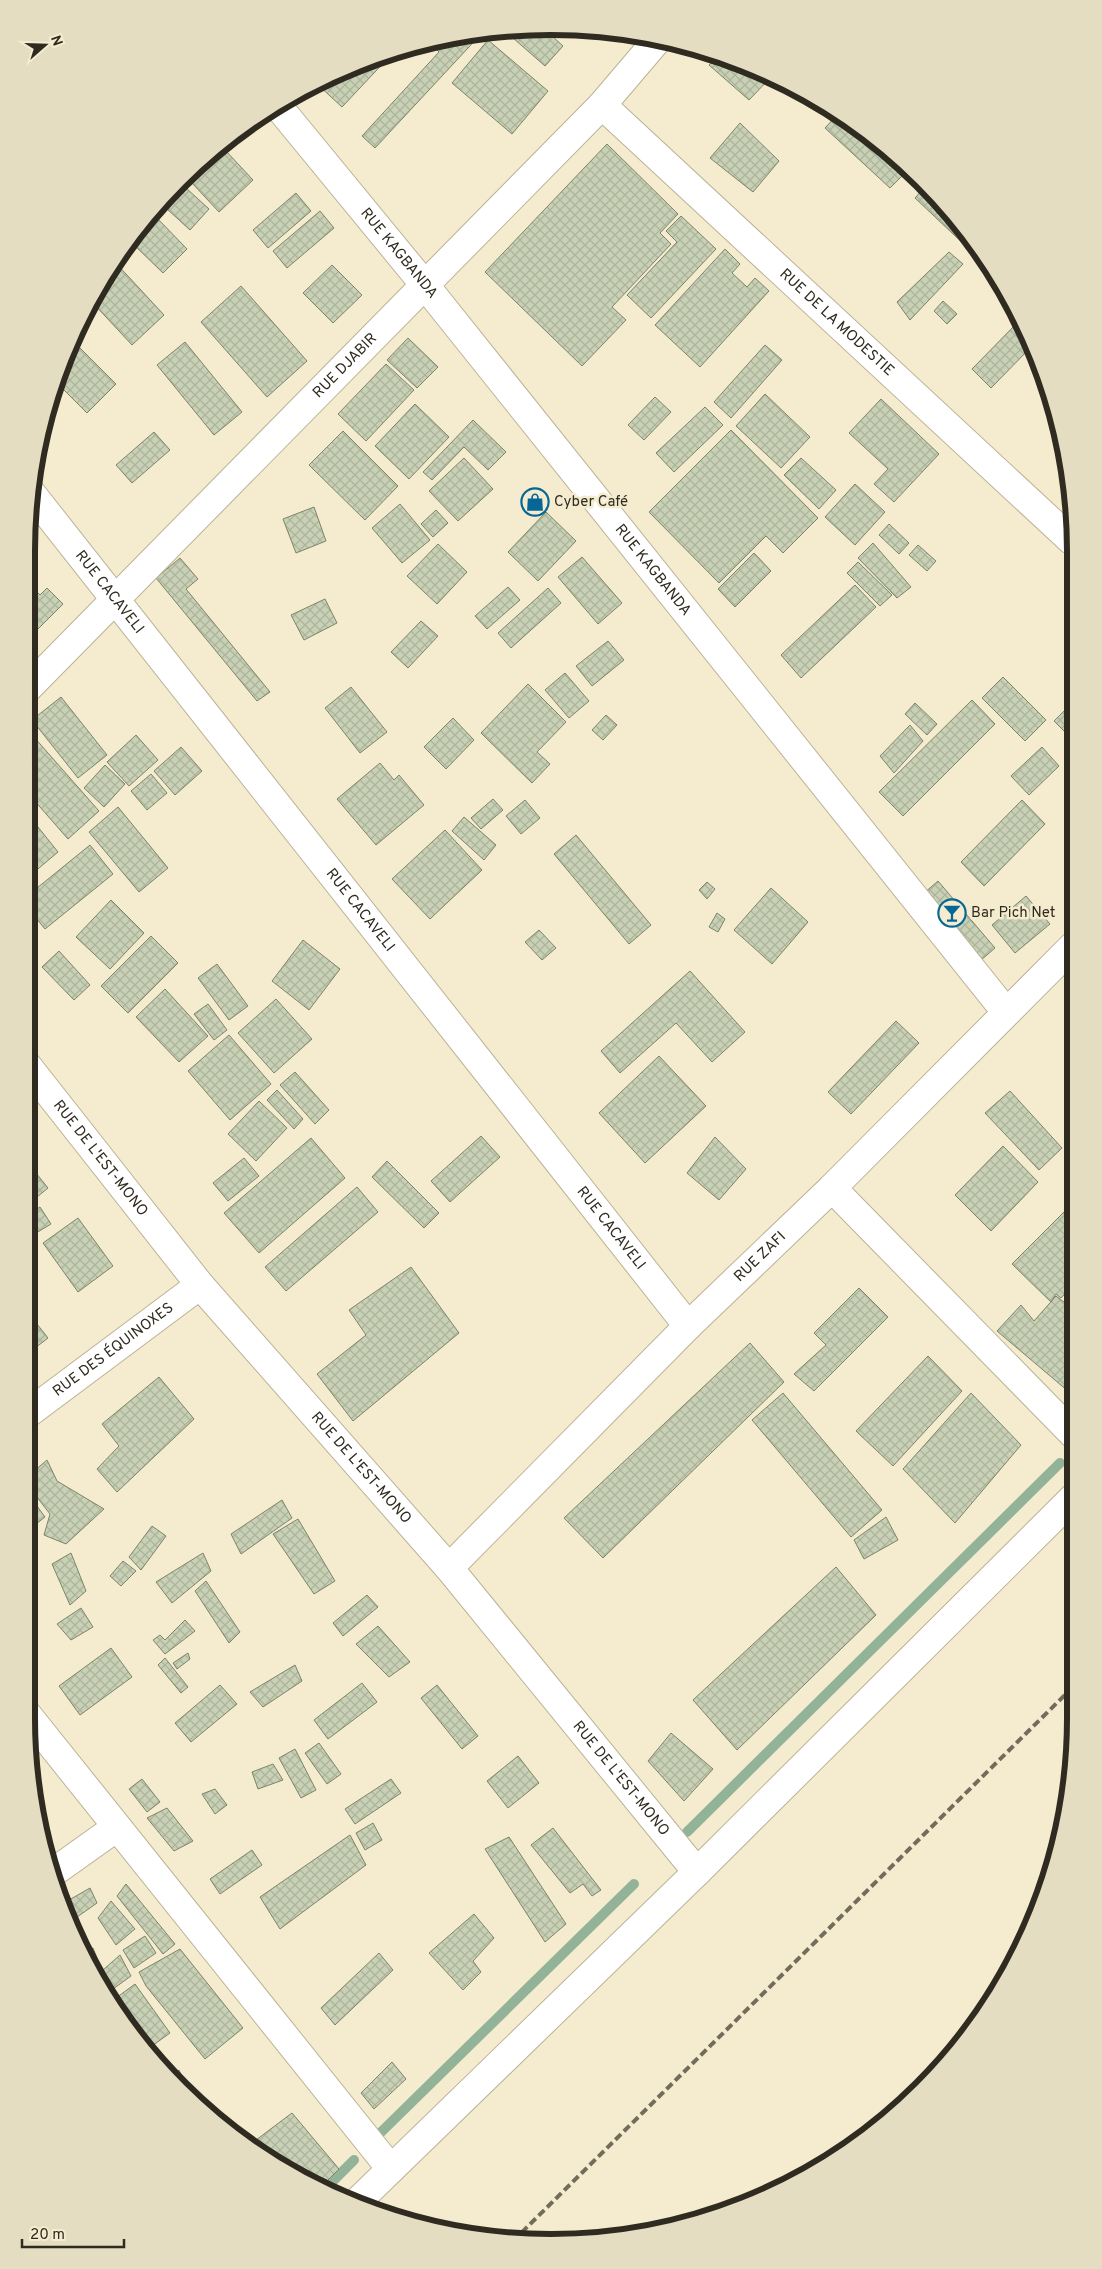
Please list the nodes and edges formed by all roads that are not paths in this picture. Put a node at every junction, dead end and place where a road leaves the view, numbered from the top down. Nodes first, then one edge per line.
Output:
1 (653, 45) edge
2 (602, 105) junction
3 (282, 111) edge
4 (424, 284) junction
5 (37, 501) edge
6 (1067, 536) edge
7 (115, 601) junction
8 (35, 681) edge
9 (1067, 952) edge
10 (1006, 1012) junction
11 (35, 1075) edge
12 (832, 1188) junction
13 (200, 1286) junction
14 (688, 1326) junction
15 (35, 1408) edge
16 (1067, 1428) edge
17 (1067, 1504) edge
18 (449, 1568) junction
19 (35, 1725) edge
20 (116, 1827) junction
21 (58, 1869) edge
22 (697, 1872) junction
23 (391, 2169) junction
24 (361, 2198) edge

1 - 2 street, RUE DJABIR
2 - 4 street, RUE DJABIR
2 - 6 street, RUE DE LA MODESTIE
3 - 4 street, RUE KAGBANDA
4 - 7 street, RUE DJABIR
4 - 10 street, RUE KAGBANDA
5 - 7 street, RUE CACAVELI
7 - 8 street, RUE DJABIR
7 - 14 street, RUE CACAVELI
9 - 10 street, RUE ZAFI
10 - 12 street, RUE ZAFI
11 - 13 street, RUE DE L'EST-MONO
12 - 14 street, RUE ZAFI
12 - 16 street
13 - 15 street, RUE DES ÉQUINOXES
13 - 18 street, RUE DE L'EST-MONO
14 - 18 street, RUE ZAFI
17 - 22 street
18 - 22 street, RUE DE L'EST-MONO
19 - 20 street
20 - 21 street
20 - 23 street
22 - 23 street
23 - 24 street

